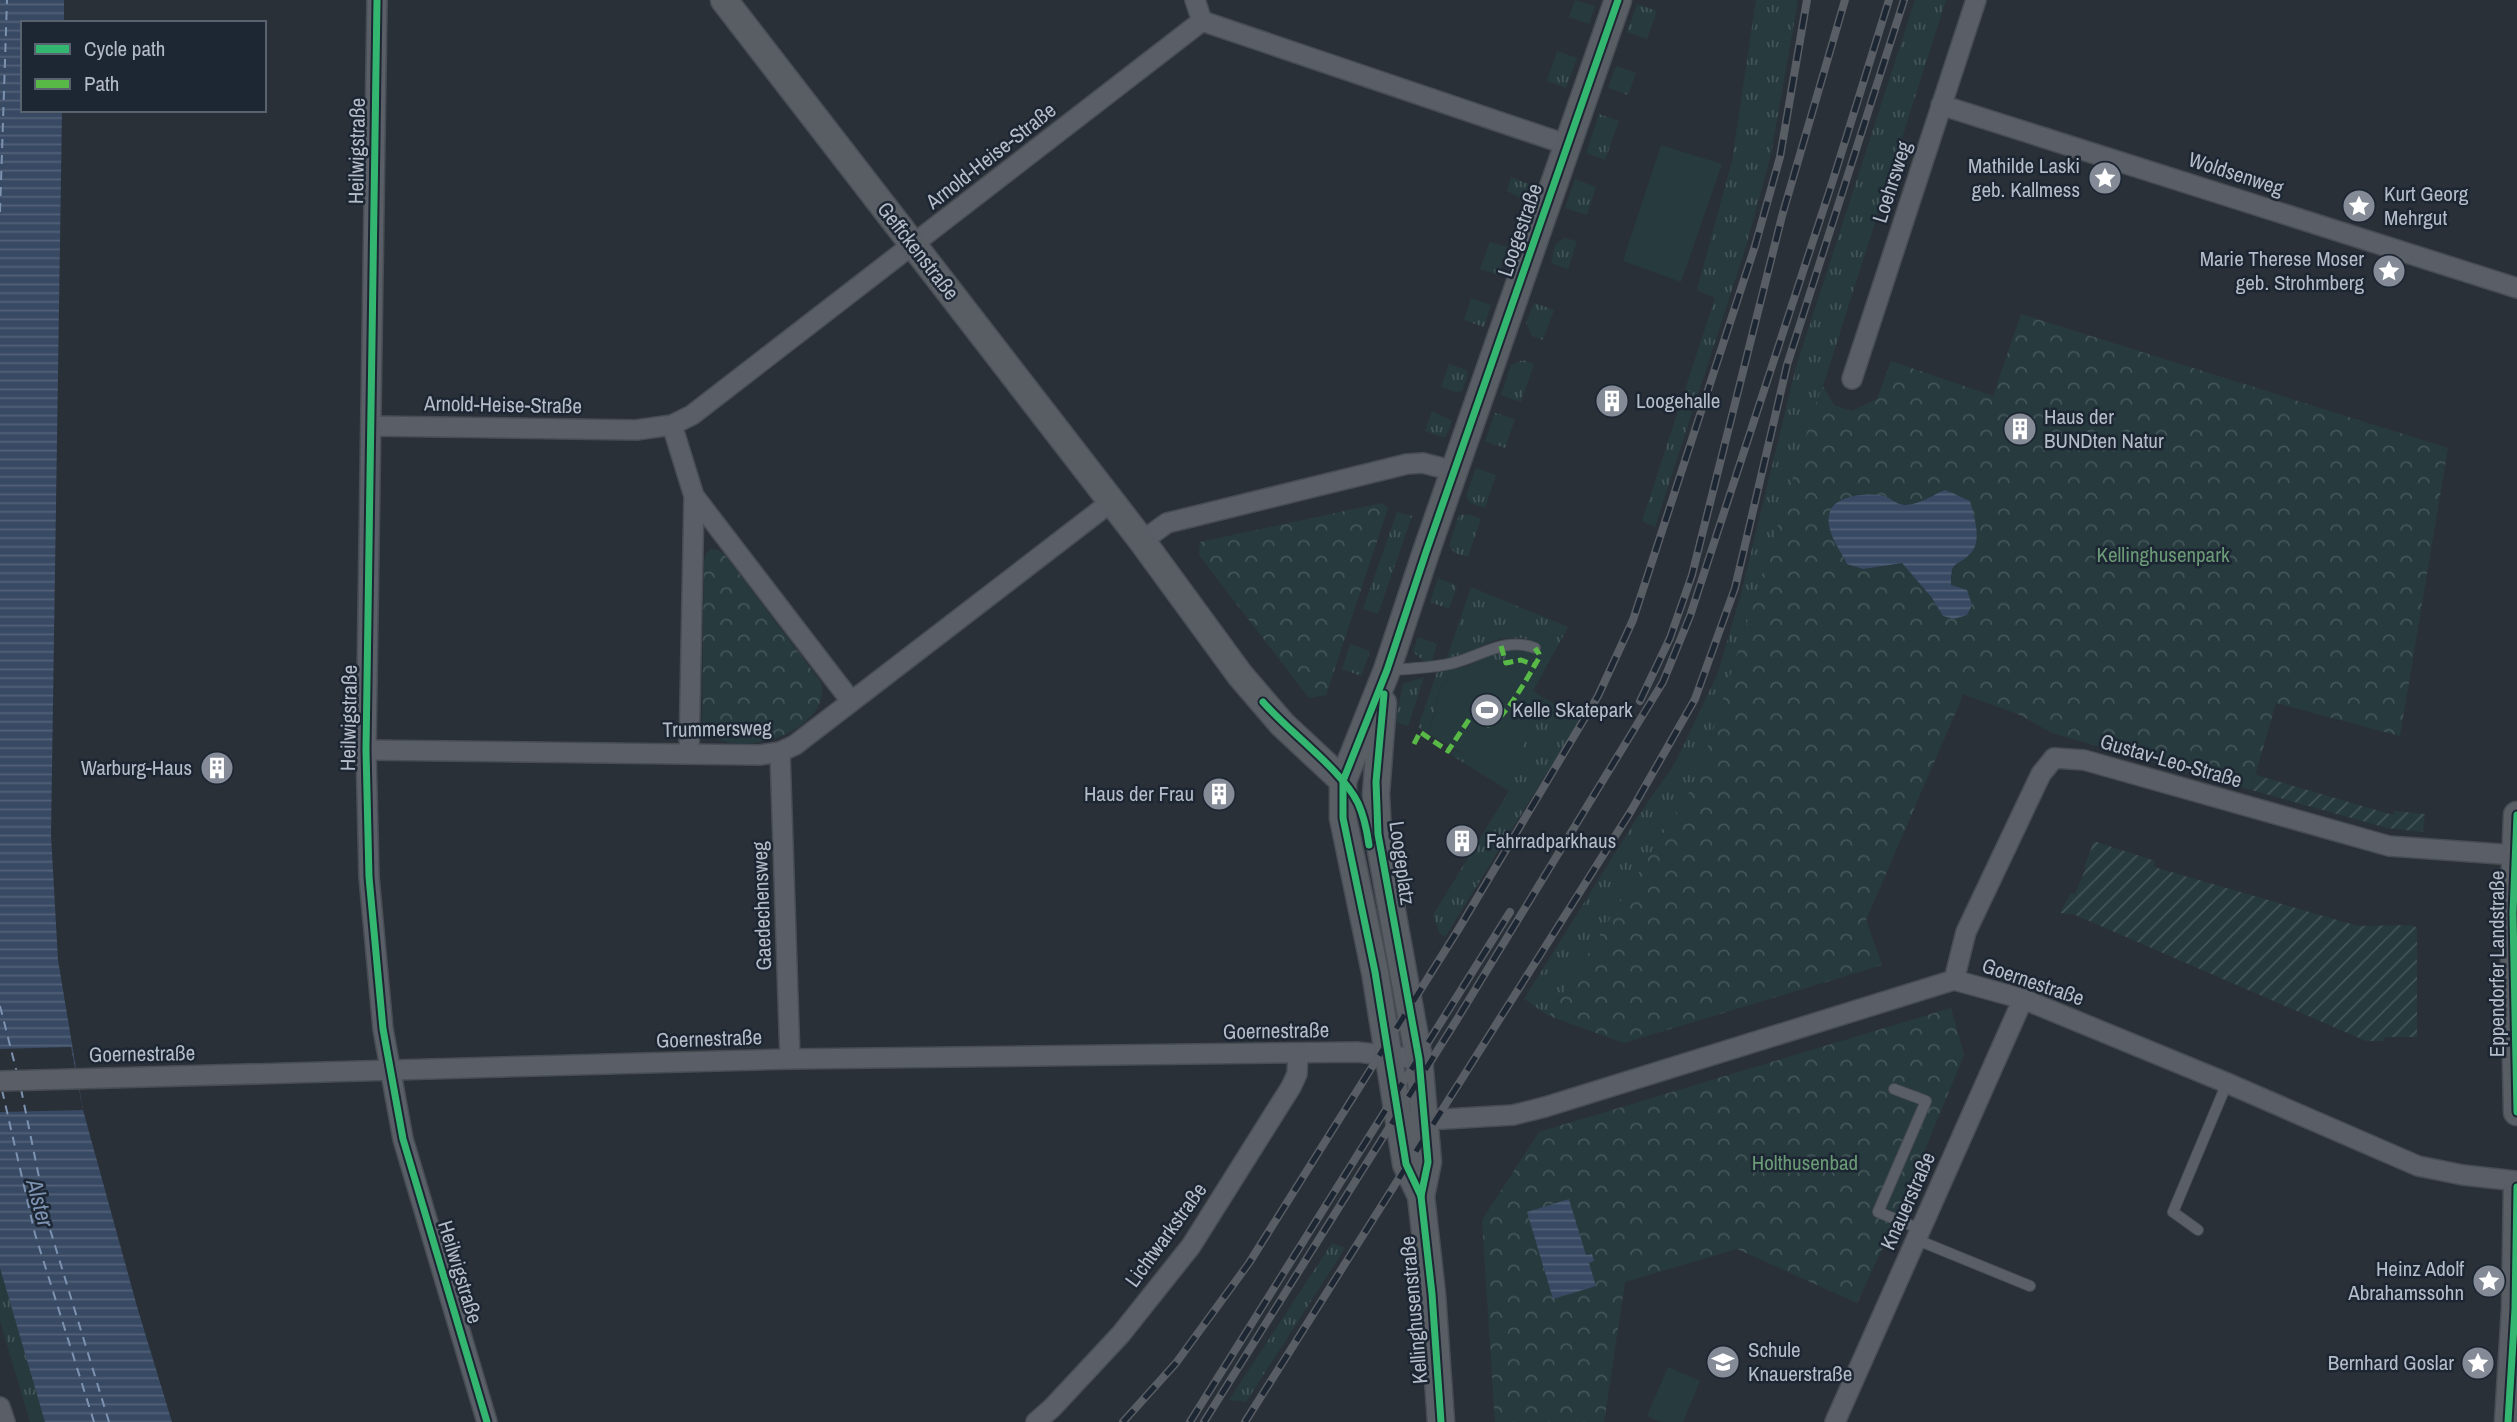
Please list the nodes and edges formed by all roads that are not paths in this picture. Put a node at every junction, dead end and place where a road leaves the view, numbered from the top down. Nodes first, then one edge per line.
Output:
1 (377, 0) edge
2 (724, 0) edge
3 (1195, 0) edge
4 (1618, 0) edge
5 (1976, 0) edge
6 (1202, 21) junction
7 (1941, 105) junction
8 (1568, 145) junction
9 (913, 245) junction
10 (2517, 288) edge
11 (1852, 379) dead end
12 (672, 425) junction
13 (371, 426) junction
14 (1454, 471) junction
15 (694, 496) junction
16 (1111, 502) junction
17 (1142, 541) junction
18 (1535, 648) dead end
19 (1387, 670) junction
20 (851, 701) junction
21 (366, 750) junction
22 (779, 751) junction
23 (690, 754) junction
24 (1366, 754) junction
25 (1343, 781) junction
26 (2517, 816) edge
27 (2514, 855) junction
28 (1356, 885) junction
29 (1393, 926) junction
30 (1954, 980) junction
31 (2023, 999) junction
32 (1298, 1054) junction
33 (1389, 1054) junction
34 (790, 1059) junction
35 (1419, 1059) junction
36 (390, 1071) junction
37 (0, 1081) edge
38 (2227, 1083) junction
39 (1894, 1089) dead end
40 (2517, 1112) edge
41 (1412, 1121) junction
42 (2517, 1181) edge
43 (2517, 1187) edge
44 (2198, 1230) dead end
45 (1918, 1234) junction
46 (2030, 1286) dead end
47 (2514, 1384) edge
48 (0, 1407) edge
49 (5, 1422) edge
50 (486, 1422) edge
51 (1037, 1422) edge
52 (1441, 1422) edge
53 (1835, 1422) edge
54 (2508, 1422) edge

1 - 13 street, Heilwigstraße
2 - 9 street, Geffckenstraße
3 - 6 street
4 - 8 street, Loogestraße
5 - 7 street, Loehrsweg
6 - 8 street
6 - 9 street, Arnold-Heise-Straße
7 - 10 street, Woldsenweg
7 - 11 street, Loehrsweg
8 - 14 street, Loogestraße
9 - 12 street, Arnold-Heise-Straße
9 - 16 street, Geffckenstraße
12 - 13 street, Arnold-Heise-Straße
12 - 15 street
13 - 21 street, Heilwigstraße
14 - 17 street
14 - 19 street, Loogeplatz
15 - 20 street
15 - 23 street
16 - 17 street
16 - 20 street, Trummersweg
17 - 25 street
18 - 19 lane
19 - 24 street, Loogeplatz
20 - 22 street, Trummersweg
21 - 23 street, Trummersweg
21 - 36 street, Heilwigstraße
22 - 23 street, Trummersweg
22 - 34 street, Gaedechensweg
24 - 25 street, Loogeplatz
24 - 29 street, Loogeplatz
25 - 28 street, Loogeplatz
26 - 27 street, Eppendorfer Landstraße
27 - 30 street, Gustav-Leo-Straße
27 - 40 street, Eppendorfer Landstraße
28 - 29 street, Loogeplatz
28 - 33 street, Loogeplatz
29 - 35 street, Loogeplatz
30 - 31 street, Goernestraße
30 - 41 street, Goernestraße
31 - 38 street, Goernestraße
31 - 45 street, Knauerstraße
32 - 33 street, Goernestraße
32 - 34 street, Goernestraße
32 - 51 street, Lichtwarkstraße
33 - 35 street, Goernestraße
33 - 41 street, Kellinghusenstraße
34 - 36 street, Goernestraße
35 - 41 street, Kellinghusenstraße
36 - 37 street, Goernestraße
36 - 50 street, Heilwigstraße
38 - 42 street, Goernestraße
38 - 44 lane
39 - 45 lane
41 - 52 street, Kellinghusenstraße
43 - 47 street
45 - 46 lane
45 - 53 street, Knauerstraße
47 - 54 street
48 - 49 street

